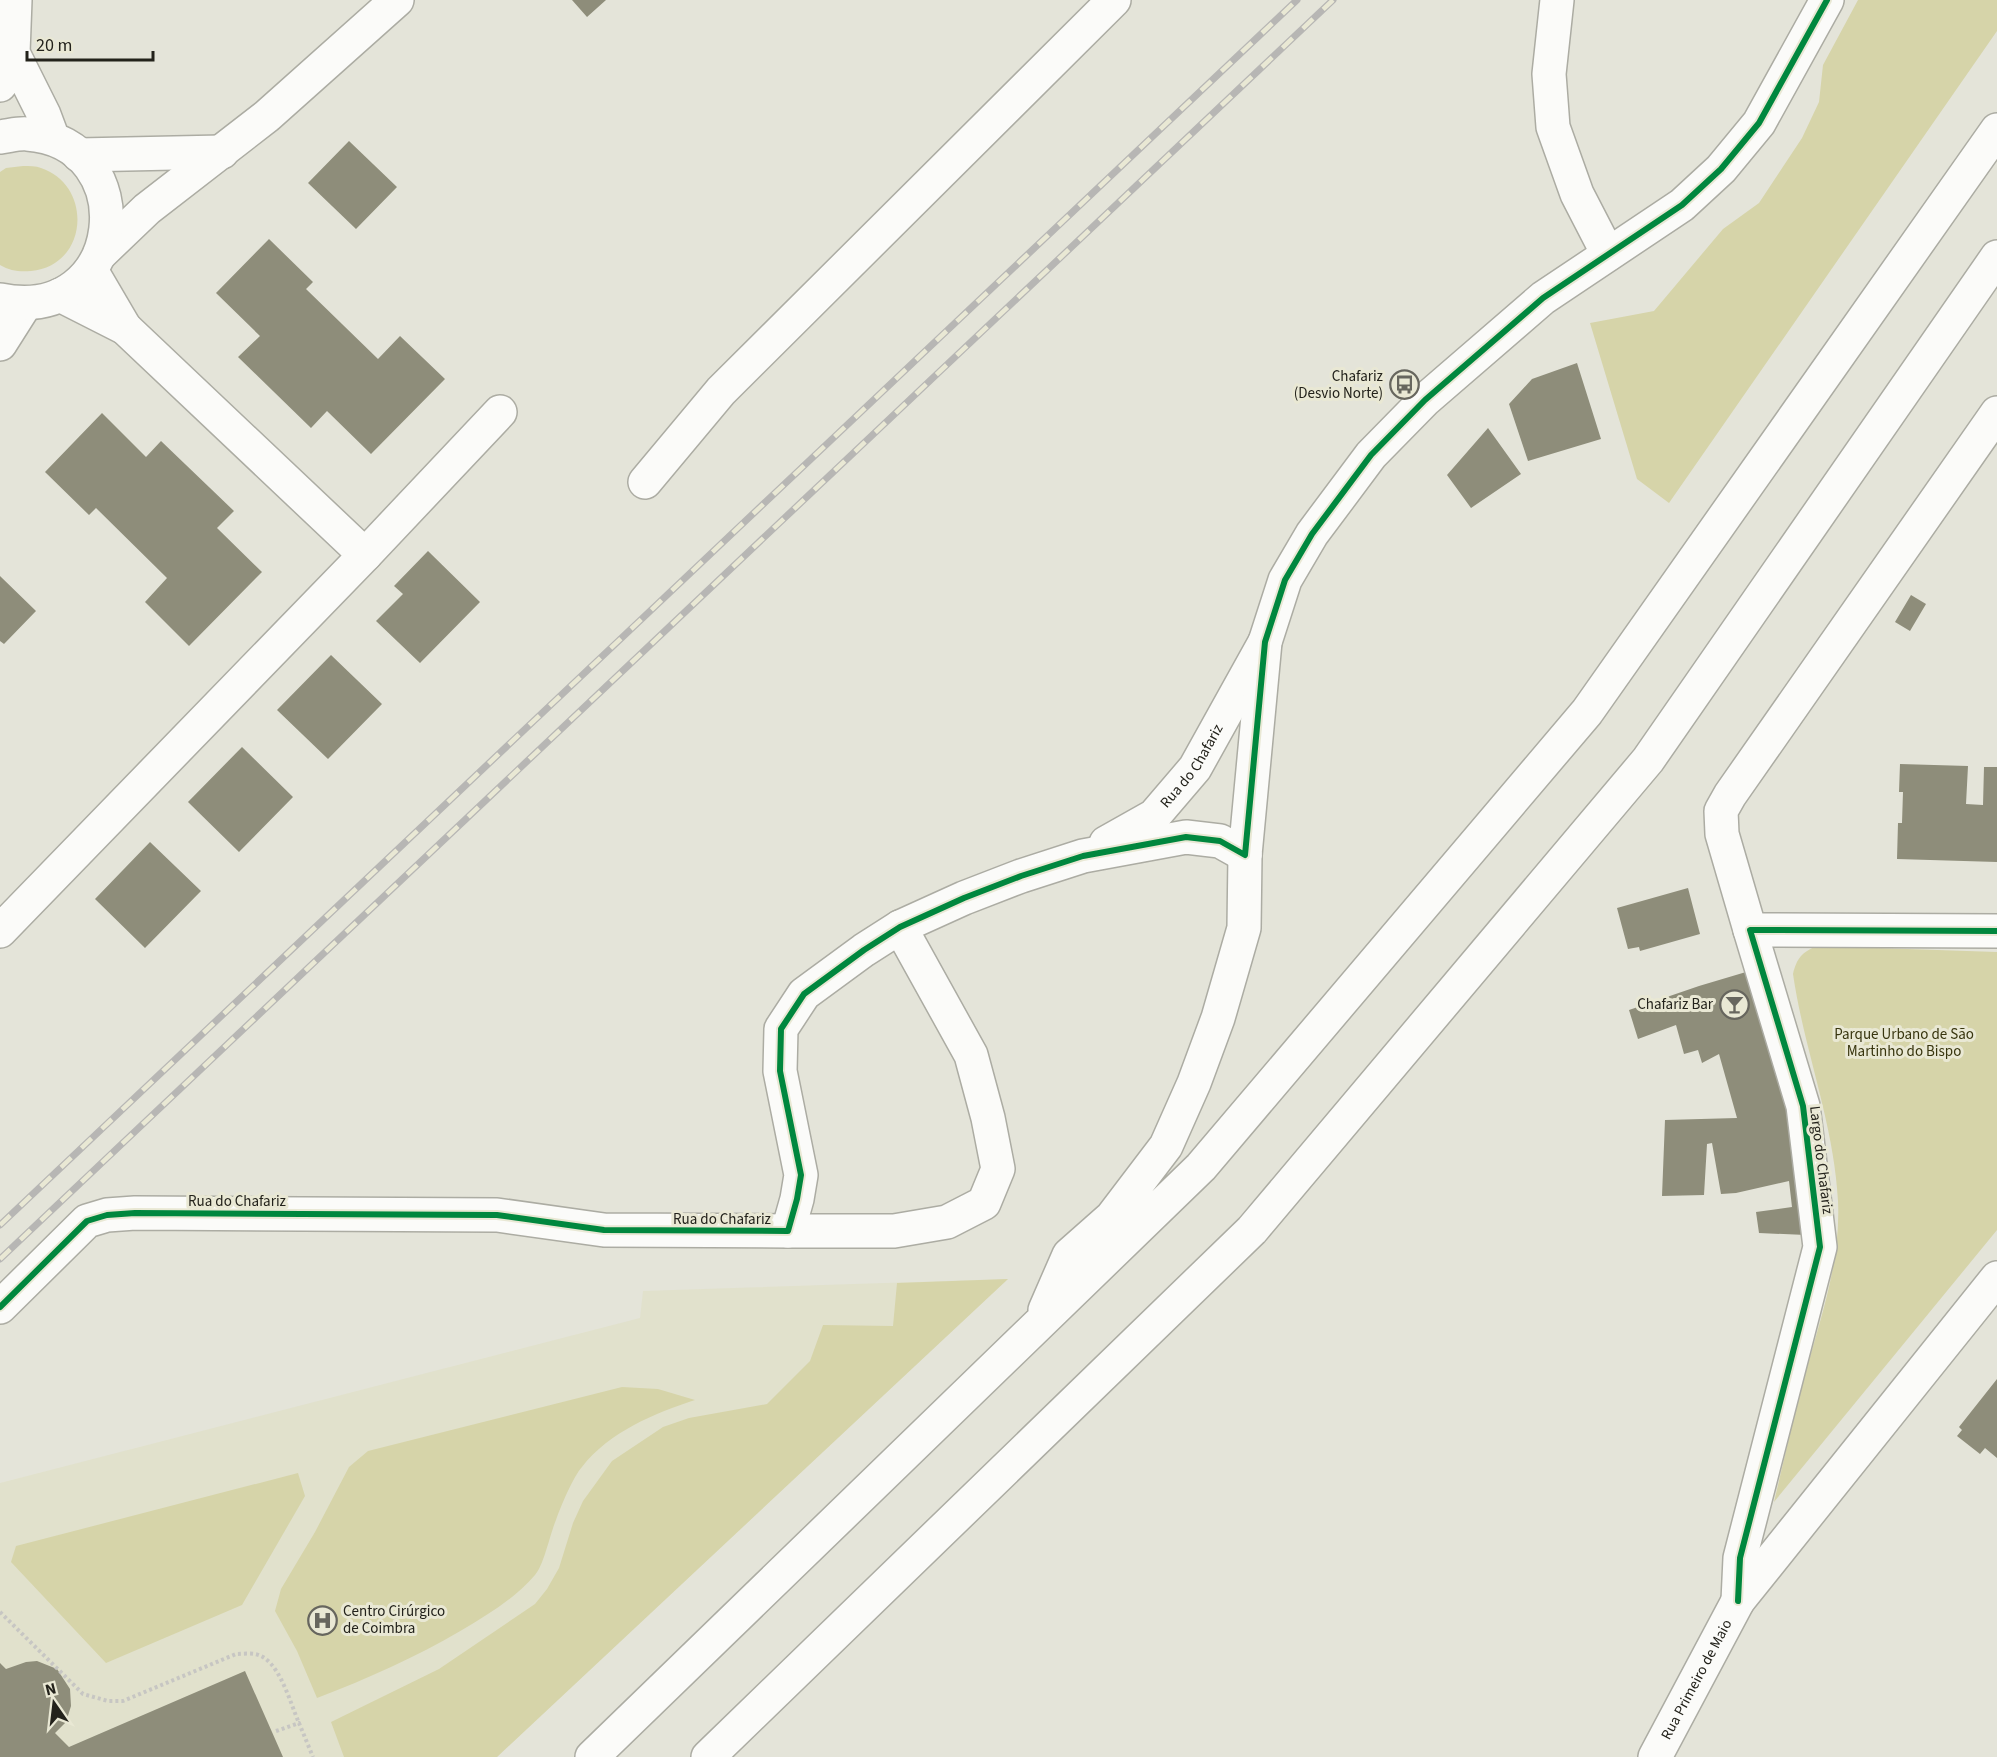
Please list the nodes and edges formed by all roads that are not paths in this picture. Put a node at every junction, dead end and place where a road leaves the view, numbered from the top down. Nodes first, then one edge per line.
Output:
1 (15, 0) edge
2 (397, 0) edge
3 (1114, 0) edge
4 (1557, 0) edge
5 (1827, 0) edge
6 (13, 53) junction
7 (0, 85) edge
8 (1997, 130) edge
9 (0, 137) edge
10 (66, 147) junction
11 (222, 152) junction
12 (1608, 254) junction
13 (1997, 257) edge
14 (95, 262) junction
15 (60, 295) junction
16 (13, 301) edge
17 (125, 328) junction
18 (0, 344) edge
19 (500, 412) dead end
20 (1997, 413) edge
21 (645, 482) dead end
22 (365, 555) junction
23 (1265, 642) junction
24 (1245, 855) junction
25 (1083, 856) junction
26 (900, 927) junction
27 (1750, 930) junction
28 (0, 931) edge
29 (1997, 931) edge
30 (788, 1231) junction
31 (1997, 1278) edge
32 (0, 1307) edge
33 (1038, 1327) junction
34 (1738, 1601) junction
35 (592, 1757) edge
36 (708, 1757) edge
37 (1654, 1757) edge

1 - 6 main road
2 - 11 main road
3 - 21 main road
4 - 12 main road
5 - 12 main road
6 - 7 main road
6 - 10 main road
8 - 33 main road
9 - 10 main road
10 - 11 main road
10 - 14 main road
11 - 14 main road
12 - 23 main road
13 - 36 main road
14 - 15 main road
14 - 17 main road
15 - 16 main road
15 - 17 main road
16 - 18 main road
17 - 22 main road
19 - 22 main road
20 - 27 main road, Largo do Chafariz
22 - 28 main road
23 - 24 main road
23 - 25 main road, Rua do Chafariz
24 - 25 main road, Rua do Chafariz
24 - 33 main road
25 - 26 main road, Rua do Chafariz
26 - 30 main road, Rua do Chafariz
26 - 30 main road
27 - 29 main road
27 - 34 main road, Largo do Chafariz
30 - 32 main road, Rua do Chafariz
31 - 34 main road
33 - 35 main road
34 - 37 main road, Rua Primeiro de Maio

